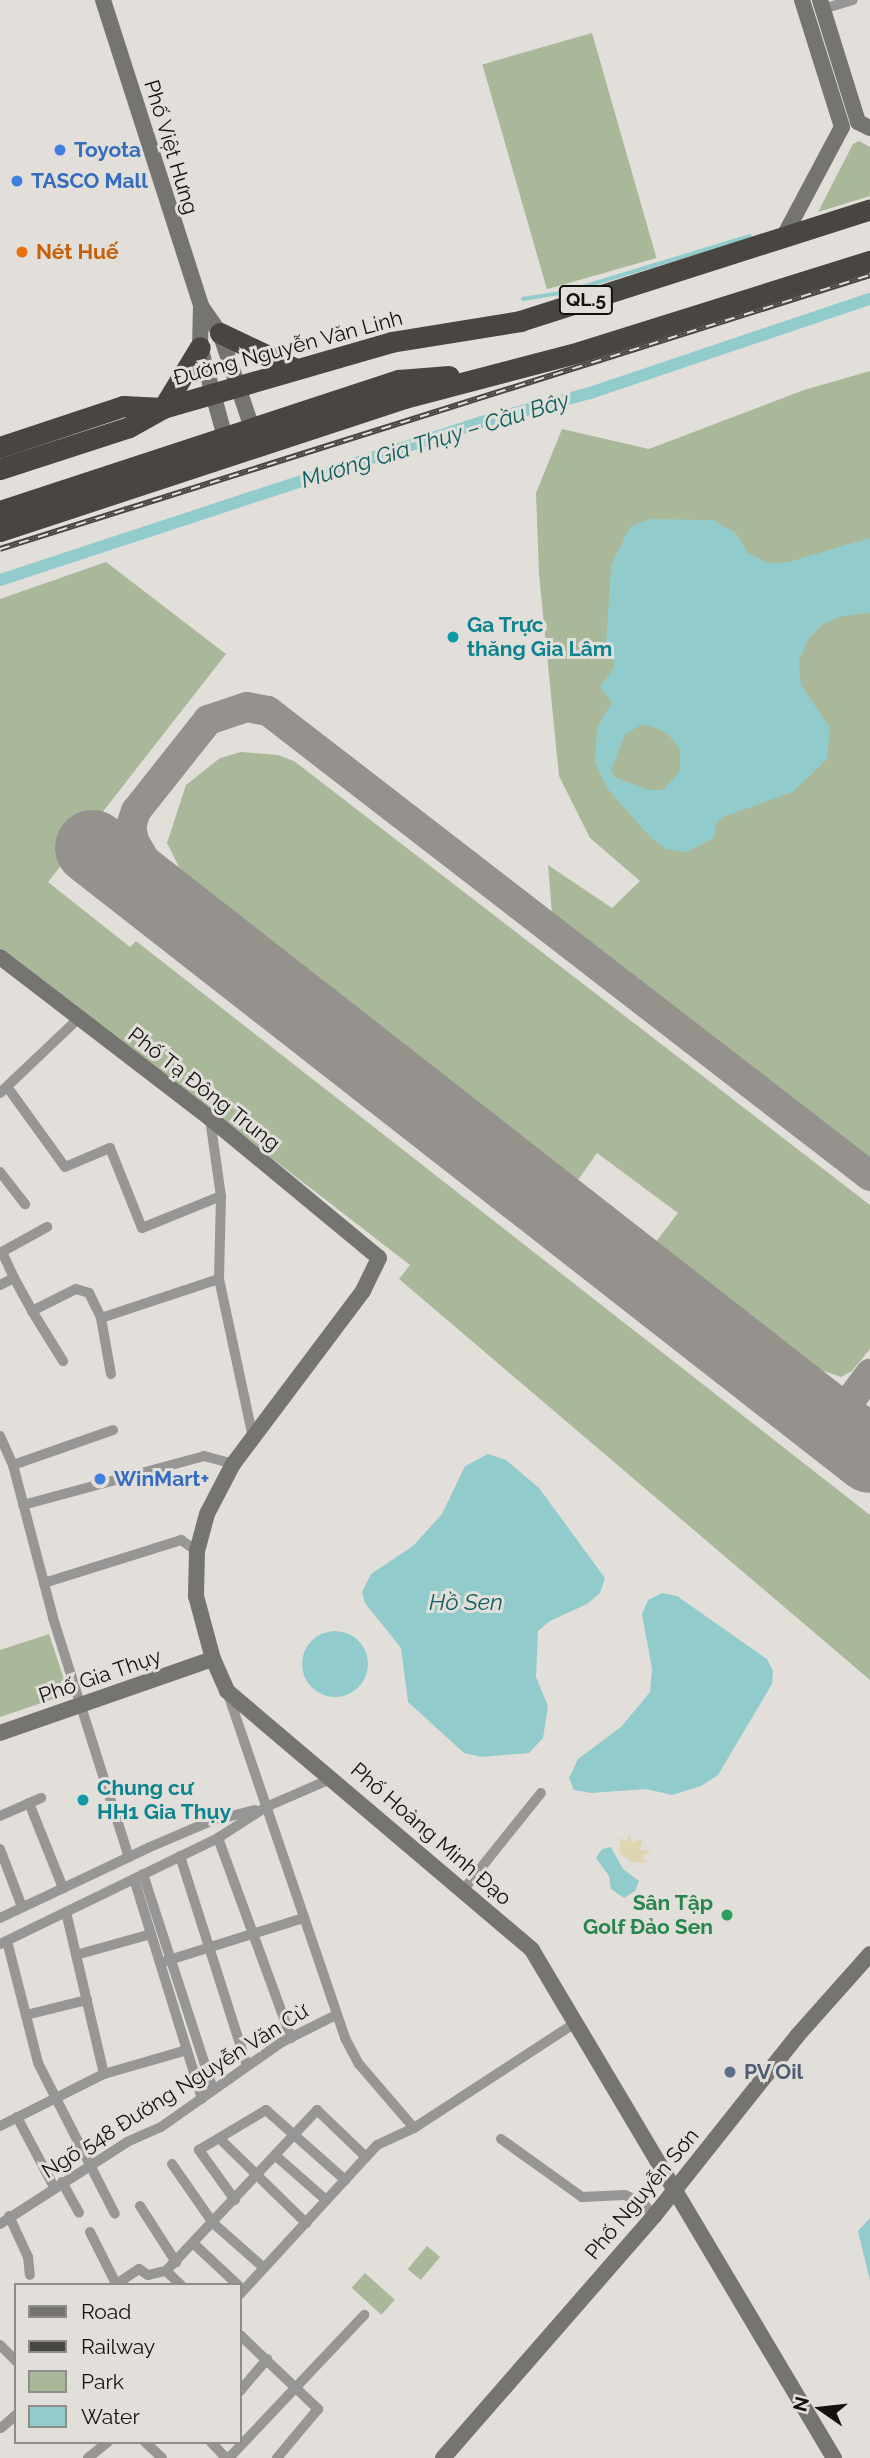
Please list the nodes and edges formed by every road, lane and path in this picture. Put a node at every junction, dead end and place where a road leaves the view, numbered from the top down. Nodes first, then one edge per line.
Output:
1 (103, 0) edge
2 (802, 0) edge
3 (853, 0) edge
4 (821, 4) edge
5 (864, 125) edge
6 (842, 127) junction
7 (870, 209) edge
8 (784, 236) junction
9 (870, 261) edge
10 (201, 306) junction
11 (220, 333) junction
12 (200, 347) junction
13 (296, 369) junction
14 (507, 371) junction
15 (237, 386) junction
16 (213, 393) junction
17 (163, 408) junction
18 (252, 428) junction
19 (226, 437) junction
20 (0, 447) edge
21 (0, 469) edge
22 (0, 511) edge
23 (24, 513) junction
24 (0, 531) edge
25 (0, 957) edge
26 (79, 1018) junction
27 (4, 1091) edge
28 (210, 1118) junction
29 (0, 1172) edge
30 (221, 1196) junction
31 (25, 1204) dead end
32 (47, 1227) dead end
33 (1, 1252) edge
34 (379, 1258) joint
35 (14, 1278) junction
36 (219, 1279) junction
37 (0, 1285) edge
38 (32, 1311) junction
39 (101, 1318) junction
40 (63, 1361) dead end
41 (111, 1374) dead end
42 (113, 1430) dead end
43 (0, 1436) edge
44 (253, 1437) junction
45 (233, 1464) junction
46 (13, 1465) junction
47 (23, 1505) junction
48 (197, 1550) junction
49 (44, 1583) junction
50 (213, 1659) junction
51 (227, 1691) junction
52 (80, 1706) junction
53 (0, 1733) edge
54 (333, 1778) junction
55 (541, 1793) dead end
56 (41, 1798) dead end
57 (29, 1803) junction
58 (266, 1807) junction
59 (0, 1816) edge
60 (218, 1838) junction
61 (0, 1849) edge
62 (180, 1856) junction
63 (129, 1857) junction
64 (138, 1877) junction
65 (63, 1888) junction
66 (464, 1889) junction
67 (22, 1907) junction
68 (66, 1912) junction
69 (0, 1918) edge
70 (303, 1918) junction
71 (253, 1933) junction
72 (151, 1934) junction
73 (3, 1943) edge
74 (209, 1946) junction
75 (870, 1954) edge
76 (76, 1955) junction
77 (165, 1961) junction
78 (87, 2000) junction
79 (26, 2015) junction
80 (336, 2015) junction
81 (575, 2023) junction
82 (291, 2038) junction
83 (187, 2050) junction
84 (247, 2066) junction
85 (104, 2074) junction
86 (213, 2090) junction
87 (55, 2099) junction
88 (202, 2099) junction
89 (17, 2117) junction
90 (0, 2126) edge
91 (414, 2128) junction
92 (294, 2136) junction
93 (219, 2138) junction
94 (501, 2138) dead end
95 (276, 2155) junction
96 (366, 2157) junction
97 (172, 2164) dead end
98 (87, 2166) junction
99 (258, 2175) junction
100 (345, 2180) junction
101 (58, 2185) junction
102 (676, 2189) junction
103 (235, 2200) junction
104 (326, 2200) junction
105 (140, 2206) dead end
106 (79, 2213) dead end
107 (115, 2214) dead end
108 (654, 2216) junction
109 (2, 2222) edge
110 (213, 2222) junction
111 (306, 2223) junction
112 (90, 2232) dead end
113 (194, 2244) junction
114 (176, 2262) junction
115 (264, 2268) junction
116 (166, 2271) junction
117 (30, 2275) dead end
118 (114, 2283) edge
119 (118, 2283) edge
120 (179, 2283) edge
121 (234, 2283) edge
122 (242, 2287) edge
123 (364, 2315) dead end
124 (242, 2337) edge
125 (0, 2344) edge
126 (268, 2358) junction
127 (14, 2359) edge
128 (295, 2386) junction
129 (242, 2389) edge
130 (242, 2443) edge
131 (106, 2444) edge
132 (147, 2444) edge
133 (213, 2444) edge
134 (241, 2444) edge
135 (88, 2458) edge
136 (162, 2458) edge
137 (228, 2458) edge
138 (277, 2458) edge
139 (443, 2458) edge
140 (834, 2458) edge

1 - 10 street, Phố Việt Hưng
2 - 6 street
3 - 4 street
4 - 5 street
5 - 6 street
6 - 8 street
7 - 8 highway, Đường Nguyễn Văn Linh / QL.5
8 - 13 highway, Đường Nguyễn Văn Linh / QL.5
9 - 14 highway, QL.5
10 - 11 street, Phố Việt Hưng
10 - 12 street, Phố Việt Hưng
11 - 13 highway
11 - 15 street, Phố Việt Hưng
12 - 16 street, Phố Việt Hưng
12 - 17 highway
13 - 15 highway, Đường Nguyễn Văn Linh / QL.5
14 - 18 highway, QL.5
14 - 23 highway, QL.5
15 - 16 highway, Đường Nguyễn Văn Linh / QL.5
15 - 18 street, Phố Việt Hưng
16 - 17 highway, Đường Nguyễn Văn Linh / QL.5
16 - 19 street, Phố Việt Hưng
17 - 20 highway, Đường Nguyễn Văn Linh / QL.5
17 - 21 highway, Đường Nguyễn Văn Linh / QL.5
18 - 19 highway, QL.5
19 - 23 highway, QL.5
22 - 23 highway, QL.5
23 - 24 highway, QL.5
25 - 26 street, Phố Tạ Đông Trung
26 - 27 street
26 - 28 street, Phố Tạ Đông Trung
27 - 30 street
28 - 30 street
28 - 34 street, Phố Tạ Đông Trung
29 - 31 street
30 - 36 street
32 - 33 street
33 - 35 street
34 - 44 street, Phố Hoàng Minh Đạo
35 - 37 street
35 - 38 street
36 - 39 street
36 - 44 street
38 - 39 street
38 - 40 street
39 - 41 street
42 - 46 street
43 - 46 street
44 - 45 street, Phố Hoàng Minh Đạo
45 - 47 street
45 - 48 street, Phố Hoàng Minh Đạo
46 - 47 street
47 - 49 street
48 - 49 street
48 - 50 street, Phố Hoàng Minh Đạo
49 - 52 street
50 - 51 street, Phố Hoàng Minh Đạo
50 - 52 street, Phố Gia Thụy
51 - 54 street, Phố Hoàng Minh Đạo
51 - 58 street
52 - 53 street, Phố Gia Thụy
52 - 63 street
54 - 58 street
54 - 66 street, Phố Hoàng Minh Đạo
55 - 66 street
56 - 57 street
57 - 59 street
57 - 65 street
58 - 60 street
58 - 63 street
58 - 70 street
60 - 62 street
60 - 71 street
61 - 67 street
62 - 64 street
62 - 74 street
63 - 65 street
64 - 68 street
64 - 72 street
64 - 77 street
65 - 67 street
66 - 81 street, Phố Hoàng Minh Đạo
67 - 69 street
68 - 73 street
68 - 76 street
70 - 71 street
70 - 80 street
71 - 74 street
71 - 82 street
72 - 76 street
72 - 77 street
73 - 79 street
74 - 77 street
74 - 84 street
75 - 102 street, Phố Nguyễn Sơn
76 - 78 street
77 - 83 street
77 - 86 street
78 - 79 street
78 - 85 street
79 - 87 street
80 - 82 street, Ngõ 548 Đường Nguyễn Văn Cừ
80 - 91 street
81 - 91 street
81 - 102 street, Phố Hoàng Minh Đạo
82 - 84 street, Ngõ 548 Đường Nguyễn Văn Cừ
83 - 85 street
83 - 88 street
84 - 86 street, Ngõ 548 Đường Nguyễn Văn Cừ
85 - 87 street
86 - 88 street, Ngõ 548 Đường Nguyễn Văn Cừ
87 - 89 street
87 - 98 street
88 - 98 street, Ngõ 548 Đường Nguyễn Văn Cừ
89 - 90 street
89 - 101 street
91 - 96 street
92 - 93 street
92 - 95 street
92 - 96 street
92 - 100 street
93 - 99 street
93 - 103 street
94 - 108 street
95 - 99 street
95 - 104 street
96 - 100 street
97 - 110 street
98 - 101 street, Ngõ 548 Đường Nguyễn Văn Cừ
98 - 107 street
99 - 103 street
99 - 111 street
100 - 104 street
101 - 106 street
101 - 109 street, Ngõ 548 Đường Nguyễn Văn Cừ
102 - 108 street, Phố Nguyễn Sơn
102 - 140 street, Phố Hoàng Minh Đạo
103 - 110 street
104 - 111 street
105 - 114 street
108 - 139 street, Phố Nguyễn Sơn
109 - 117 street
110 - 113 street
110 - 115 street
111 - 115 street
112 - 118 street
113 - 114 street
113 - 121 street
114 - 116 street
115 - 122 street
116 - 119 street
116 - 120 street
123 - 128 street
124 - 126 street
125 - 127 street
126 - 128 street
126 - 129 street
128 - 130 street
128 - 138 street
131 - 135 street
132 - 136 street
133 - 137 street
134 - 137 street

